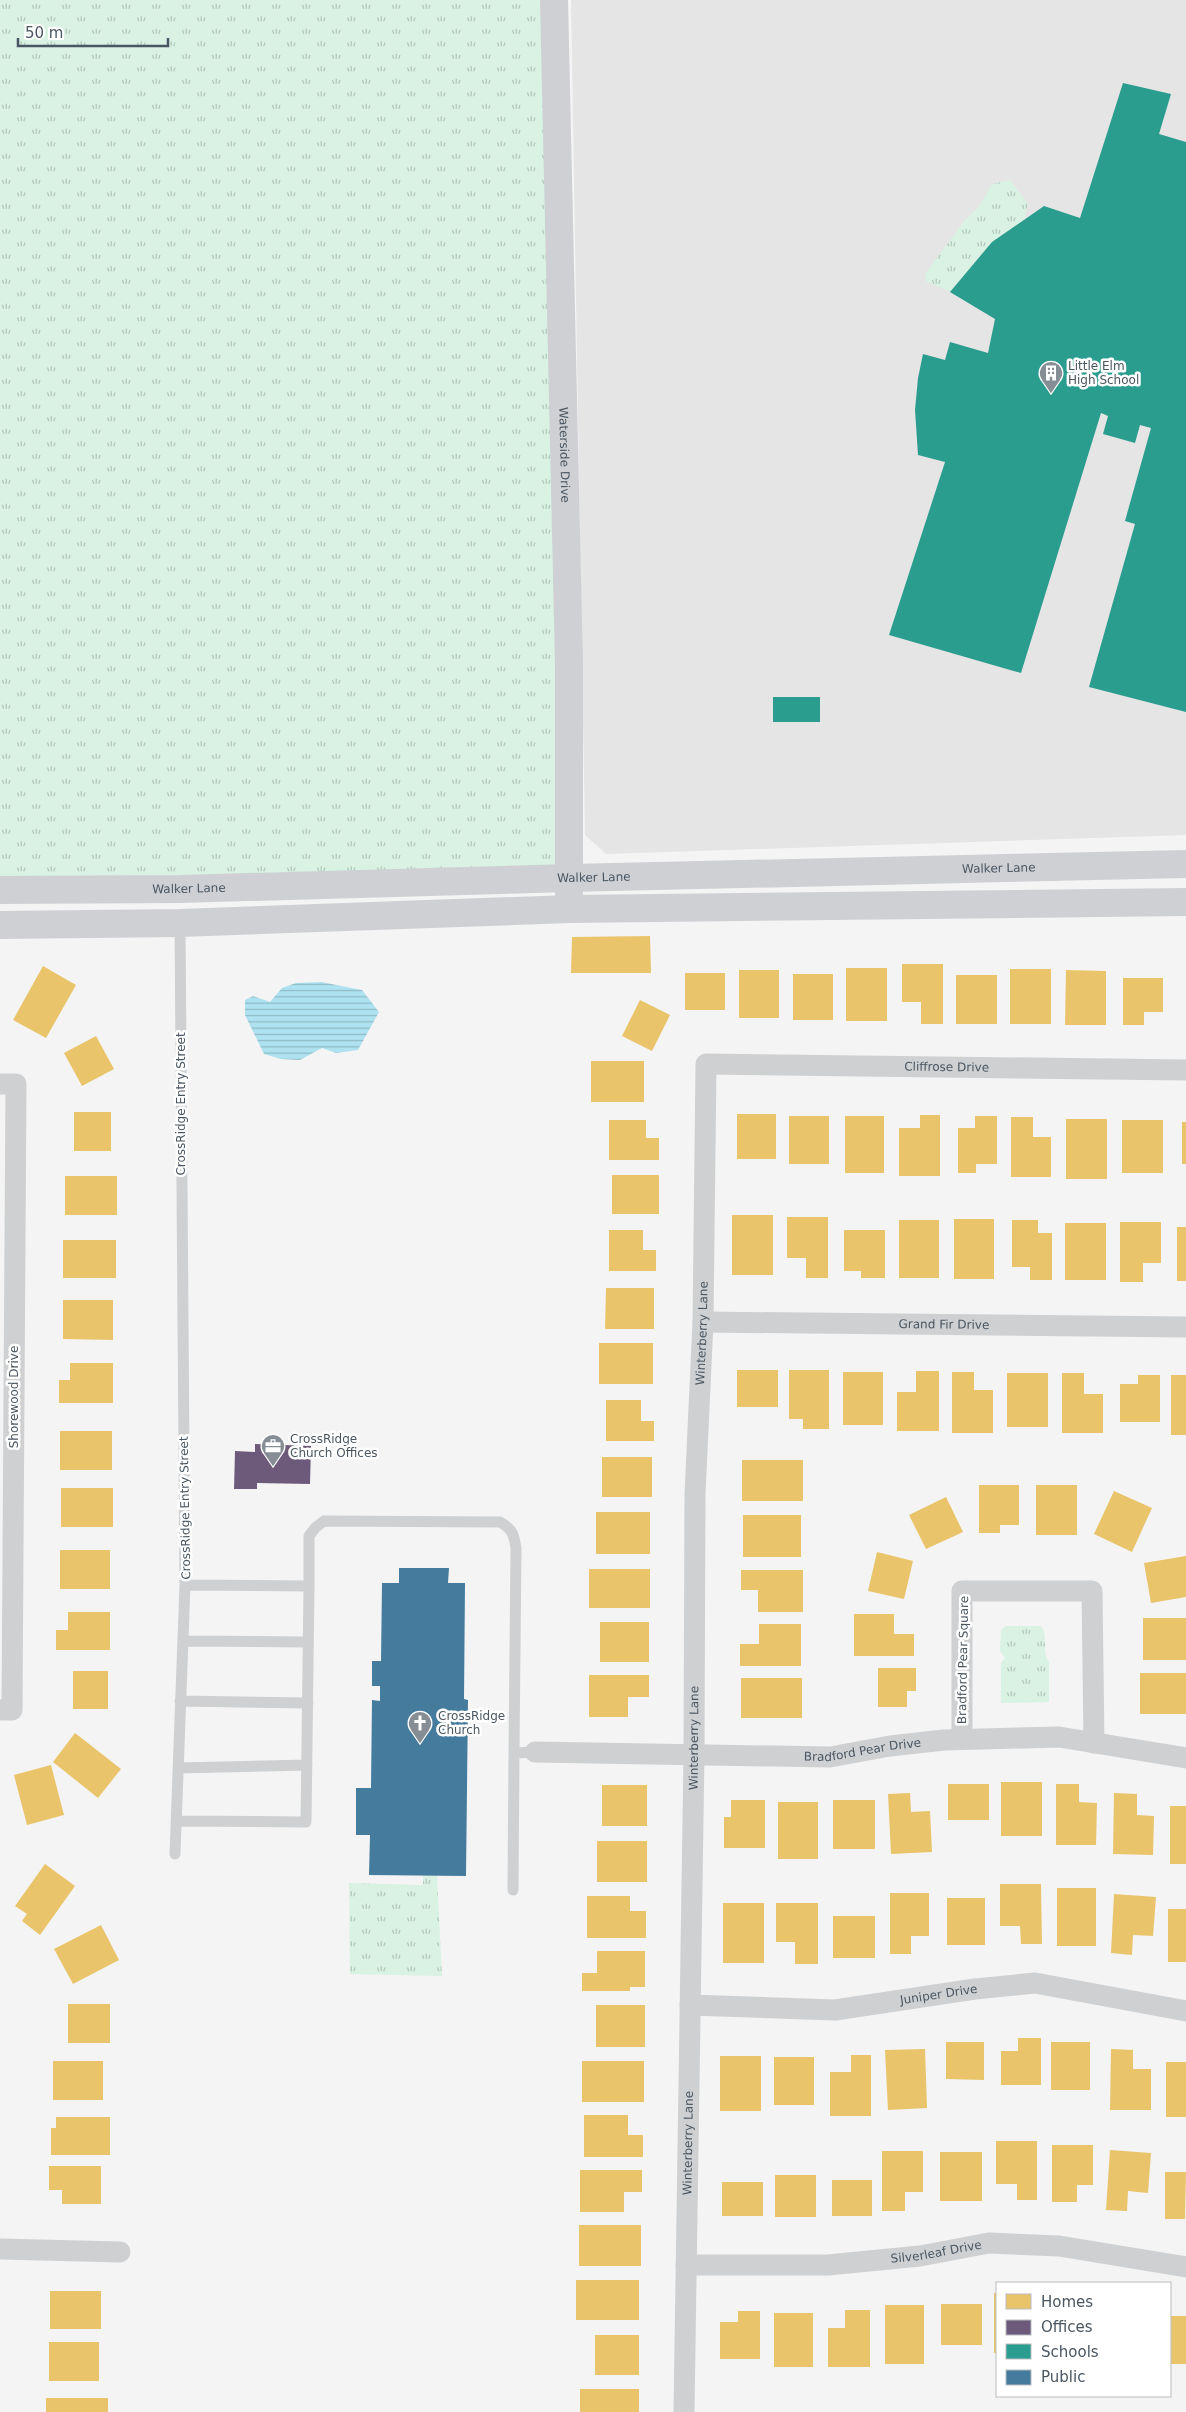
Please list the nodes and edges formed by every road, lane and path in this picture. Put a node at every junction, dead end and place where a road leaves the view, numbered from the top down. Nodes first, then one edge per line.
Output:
1 (554, 0) edge
2 (1186, 864) edge
3 (570, 878) junction
4 (180, 889) junction
5 (0, 890) edge
6 (1186, 902) edge
7 (569, 909) junction
8 (180, 923) junction
9 (0, 925) edge
10 (706, 1064) joint
11 (1186, 1070) edge
12 (8, 1084) edge
13 (703, 1322) junction
14 (1186, 1327) edge
15 (7, 1437) edge
16 (185, 1585) junction
17 (309, 1586) junction
18 (183, 1641) junction
19 (308, 1642) junction
20 (180, 1701) junction
21 (308, 1703) junction
22 (6, 1710) edge
23 (962, 1739) junction
24 (1094, 1743) junction
25 (525, 1752) junction
26 (694, 1754) junction
27 (1186, 1758) edge
28 (307, 1765) junction
29 (178, 1768) junction
30 (176, 1821) junction
31 (175, 1854) dead end
32 (512, 1890) dead end
33 (690, 2005) junction
34 (1186, 2011) edge
35 (0, 2249) edge
36 (120, 2252) dead end
37 (686, 2265) junction
38 (1186, 2267) edge
39 (684, 2412) edge

1 - 3 street, Waterside Drive
2 - 3 street, Walker Lane
3 - 4 street, Walker Lane
3 - 7 street, Waterside Drive
4 - 5 street, Walker Lane
4 - 8 street
6 - 7 street
7 - 8 street
8 - 9 street
8 - 16 lane, CrossRidge Entry Street
10 - 11 street, Cliffrose Drive
10 - 13 street, Winterberry Lane
12 - 15 street, Shorewood Drive
13 - 14 street, Grand Fir Drive
13 - 26 street, Winterberry Lane
15 - 22 street, Shorewood Drive
16 - 17 lane, CrossRidge Entry Street
16 - 18 lane
17 - 19 lane
17 - 25 lane
18 - 19 lane
18 - 20 lane
19 - 21 lane
20 - 21 lane
20 - 29 lane
21 - 28 lane
23 - 24 street, Bradford Pear Drive
23 - 24 street, Bradford Pear Square
23 - 26 street, Bradford Pear Drive
24 - 27 street, Bradford Pear Drive
25 - 26 street, Bradford Pear Drive
25 - 32 lane
26 - 33 street, Winterberry Lane
28 - 29 lane
28 - 30 lane
29 - 30 lane
30 - 31 lane
33 - 34 street, Juniper Drive
33 - 37 street, Winterberry Lane
35 - 36 street
37 - 38 street, Silverleaf Drive
37 - 39 street, Winterberry Lane

